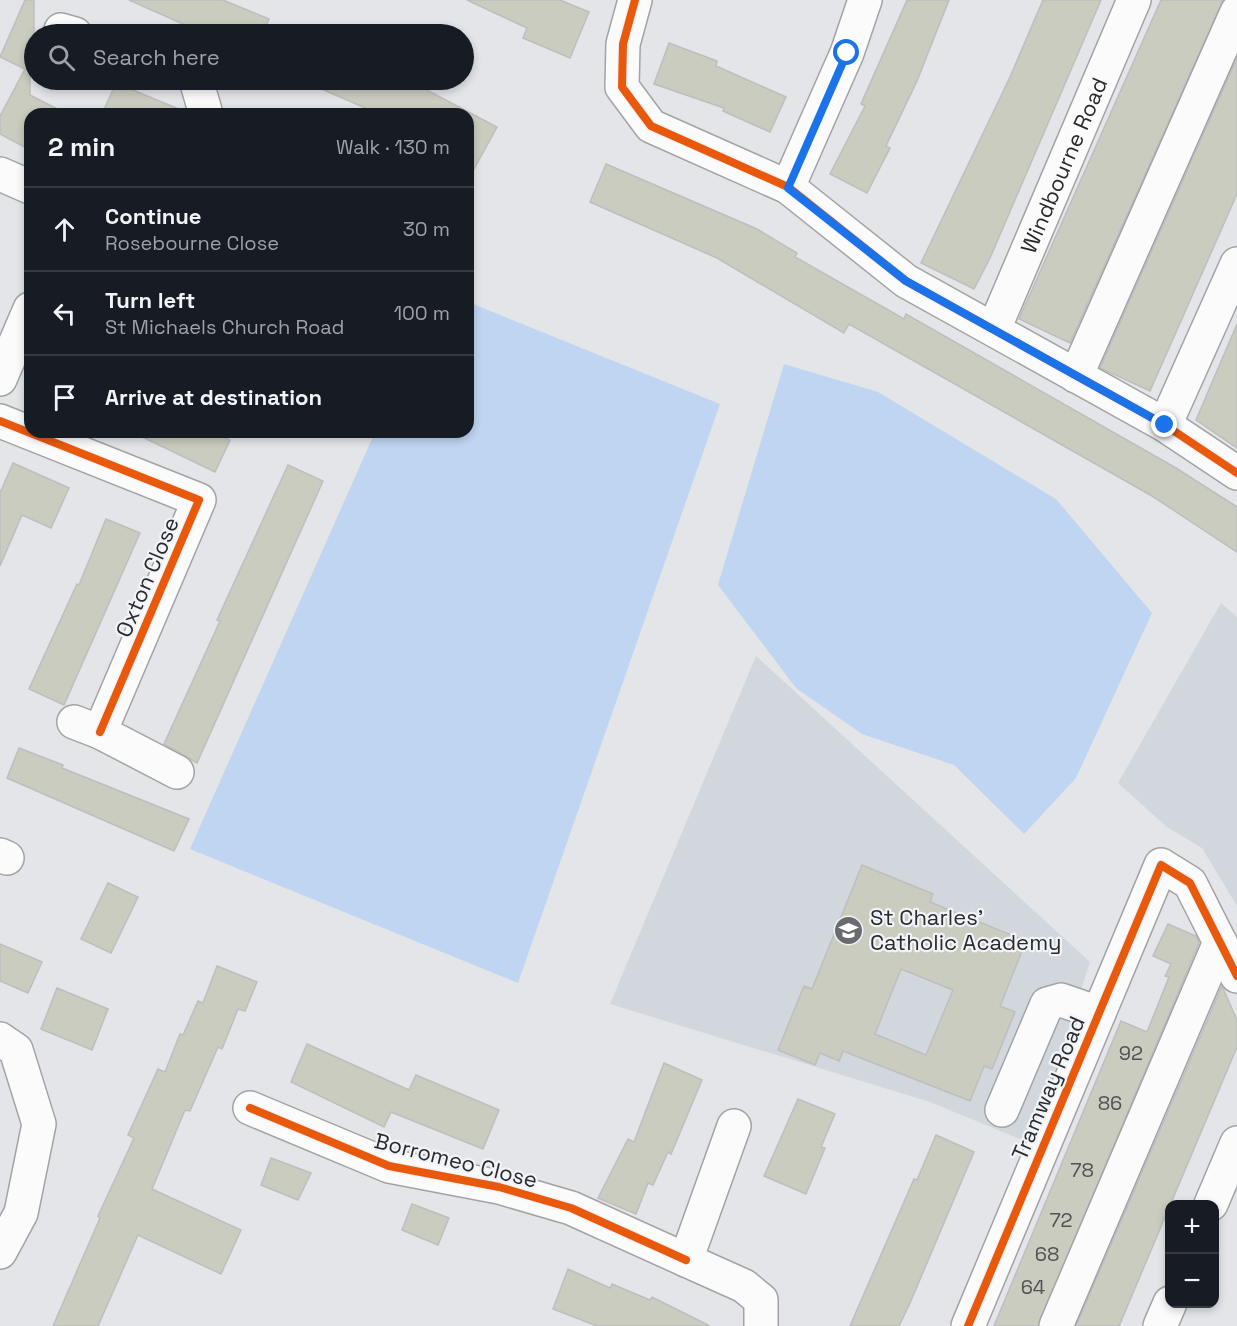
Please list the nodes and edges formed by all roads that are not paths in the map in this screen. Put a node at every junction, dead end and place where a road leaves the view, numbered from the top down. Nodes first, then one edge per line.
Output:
1 (635, 0) edge
2 (865, 0) edge
3 (1134, 0) edge
4 (1237, 12) edge
5 (199, 90) edge
6 (204, 108) edge
7 (0, 174) edge
8 (24, 184) edge
9 (788, 188) junction
10 (1237, 264) edge
11 (24, 323) edge
12 (994, 329) junction
13 (1076, 376) junction
14 (0, 379) edge
15 (0, 421) edge
16 (1165, 425) junction
17 (24, 431) edge
18 (43, 438) edge
19 (1237, 472) edge
20 (177, 772) dead end
21 (1220, 942) junction
22 (1237, 976) edge
23 (1099, 1013) junction
24 (0, 1039) edge
25 (250, 1108) dead end
26 (1002, 1110) dead end
27 (734, 1126) dead end
28 (1237, 1143) edge
29 (1213, 1200) edge
30 (0, 1252) edge
31 (686, 1260) junction
32 (1168, 1308) edge
33 (761, 1326) edge
34 (968, 1326) edge
35 (1056, 1326) edge
36 (1160, 1326) edge

1 - 9 street
2 - 9 street
3 - 12 street, Windbourne Road
4 - 13 street
5 - 6 street
7 - 8 street
9 - 12 street
10 - 16 street
11 - 14 street
12 - 13 street
13 - 16 street
15 - 17 street, Oxton Close
16 - 19 street
18 - 20 street, Oxton Close
21 - 22 street
21 - 23 street, Tramway Road
21 - 35 street
23 - 26 street
23 - 34 street, Tramway Road
24 - 30 street
25 - 31 street, Borromeo Close
27 - 31 street
28 - 29 street
31 - 33 street, Borromeo Close
32 - 36 street

